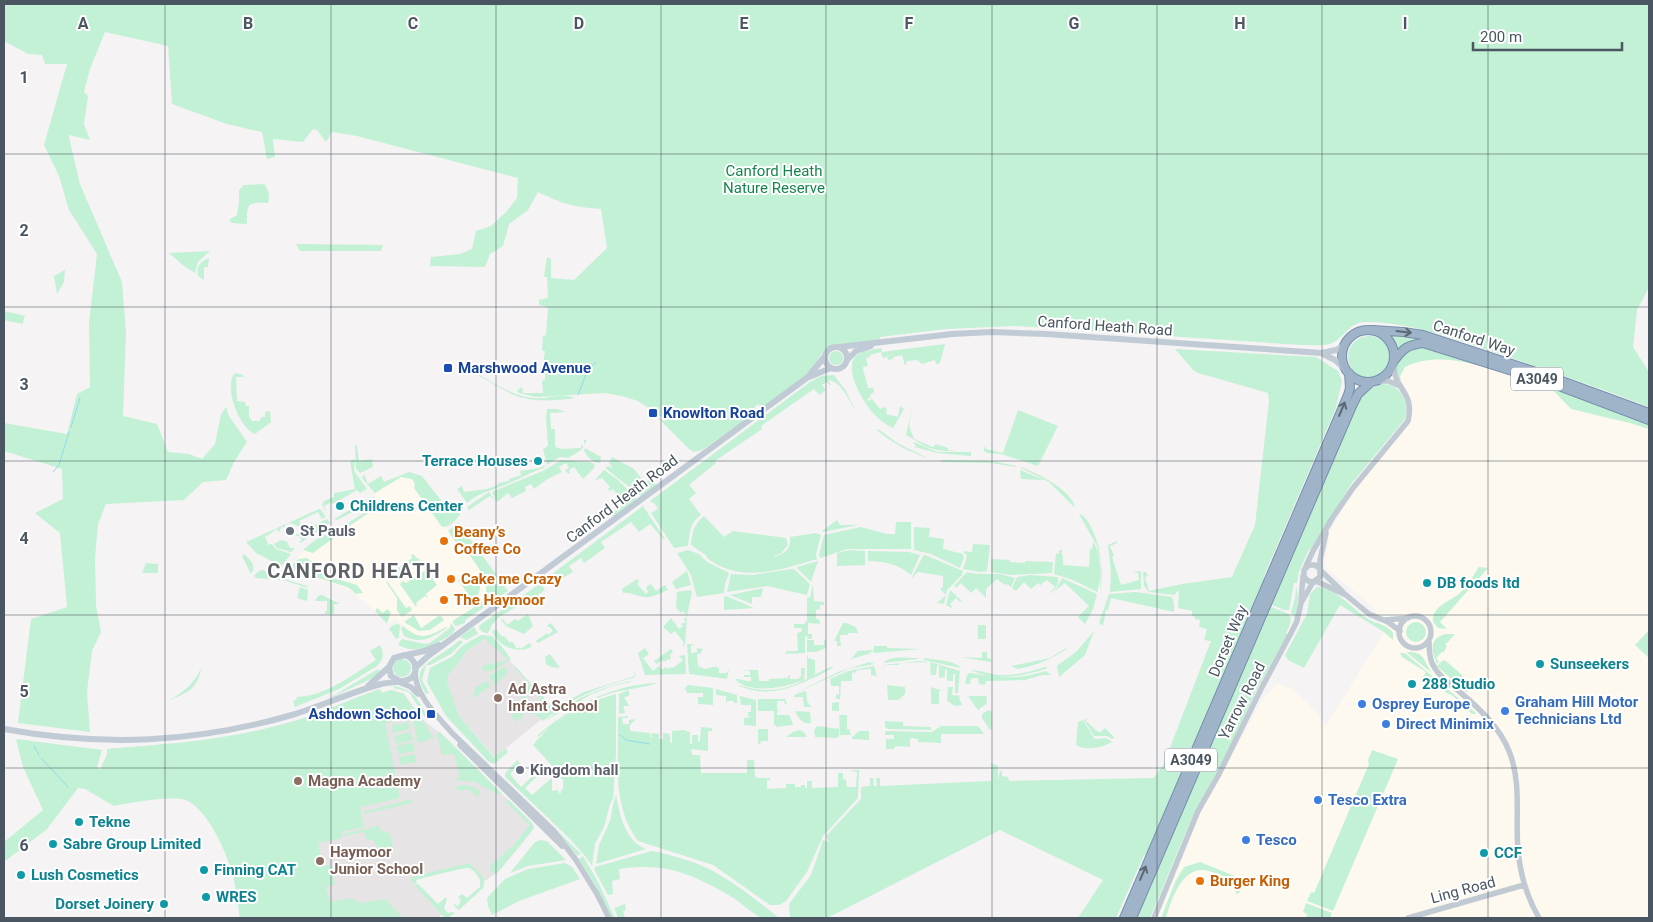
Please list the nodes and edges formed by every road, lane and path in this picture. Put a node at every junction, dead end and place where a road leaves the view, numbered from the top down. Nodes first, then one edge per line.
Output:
1 (1373, 330) junction
2 (887, 342) junction
3 (1345, 345) junction
4 (839, 347) junction
5 (1322, 354) junction
6 (825, 356) junction
7 (847, 360) junction
8 (1394, 362) junction
9 (831, 368) junction
10 (1348, 372) junction
11 (808, 377) junction
12 (1374, 381) junction
13 (1400, 386) junction
14 (1649, 413) edge
15 (1649, 420) edge
16 (1327, 528) junction
17 (1306, 566) junction
18 (1320, 569) junction
19 (1303, 575) junction
20 (1314, 582) junction
21 (1346, 596) junction
22 (1301, 604) junction
23 (1408, 618) junction
24 (1383, 620) junction
25 (1400, 630) junction
26 (1429, 640) junction
27 (450, 641) junction
28 (1417, 648) junction
29 (405, 655) junction
30 (1429, 656) junction
31 (389, 667) junction
32 (415, 670) junction
33 (401, 681) junction
34 (365, 688) junction
35 (416, 690) junction
36 (4, 730) edge
37 (492, 773) junction
38 (576, 860) junction
39 (1524, 885) junction
40 (609, 918) edge
41 (1124, 918) edge
42 (1132, 918) edge
43 (1154, 918) edge
44 (1408, 918) edge
45 (1539, 918) edge

1 - 3 highway, A3049
1 - 8 highway
1 -> 14 highway, Canford Way / A3049
2 - 4 main road, Canford Heath Road
2 - 5 main road, Canford Heath Road
2 - 7 main road, Canford Heath Road
3 - 5 main road, Canford Heath Road
3 - 10 highway, A3049
4 - 6 main road
4 - 7 main road
5 - 10 main road, Canford Heath Road
6 - 9 main road
6 - 11 main road, Canford Heath Road
7 - 9 main road
8 - 12 highway, A3049
8 - 13 street
8 - 15 highway, Canford Way / A3049
9 - 11 main road, Canford Heath Road
10 - 12 highway
41 -> 10 highway, Dorset Way / A3049
11 - 27 main road, Canford Heath Road
12 - 13 street
12 - 42 highway, Dorset Way / A3049
13 - 16 street
16 - 17 street
16 - 18 street
17 - 18 street
17 - 19 street
18 - 20 street
18 - 21 street
19 - 20 street
19 - 22 street, Yarrow Road
20 - 21 street
20 - 22 street, Yarrow Road
21 - 24 street
22 - 43 street, Yarrow Road
23 - 24 street
23 - 25 street
23 - 26 street
24 - 25 street
25 - 28 street
26 - 28 street
26 - 30 street
27 - 29 main road, Canford Heath Road
27 - 32 main road, Canford Heath Road
28 - 30 street
29 - 31 main road
29 - 32 main road
30 - 39 street
31 - 33 main road
31 - 34 main road
32 - 33 main road
32 - 37 street
33 - 34 main road
33 - 35 street
33 - 35 street
34 - 36 main road
35 - 37 street
37 - 38 street
37 - 38 street
38 - 40 street
39 - 44 street, Ling Road
39 - 45 street

